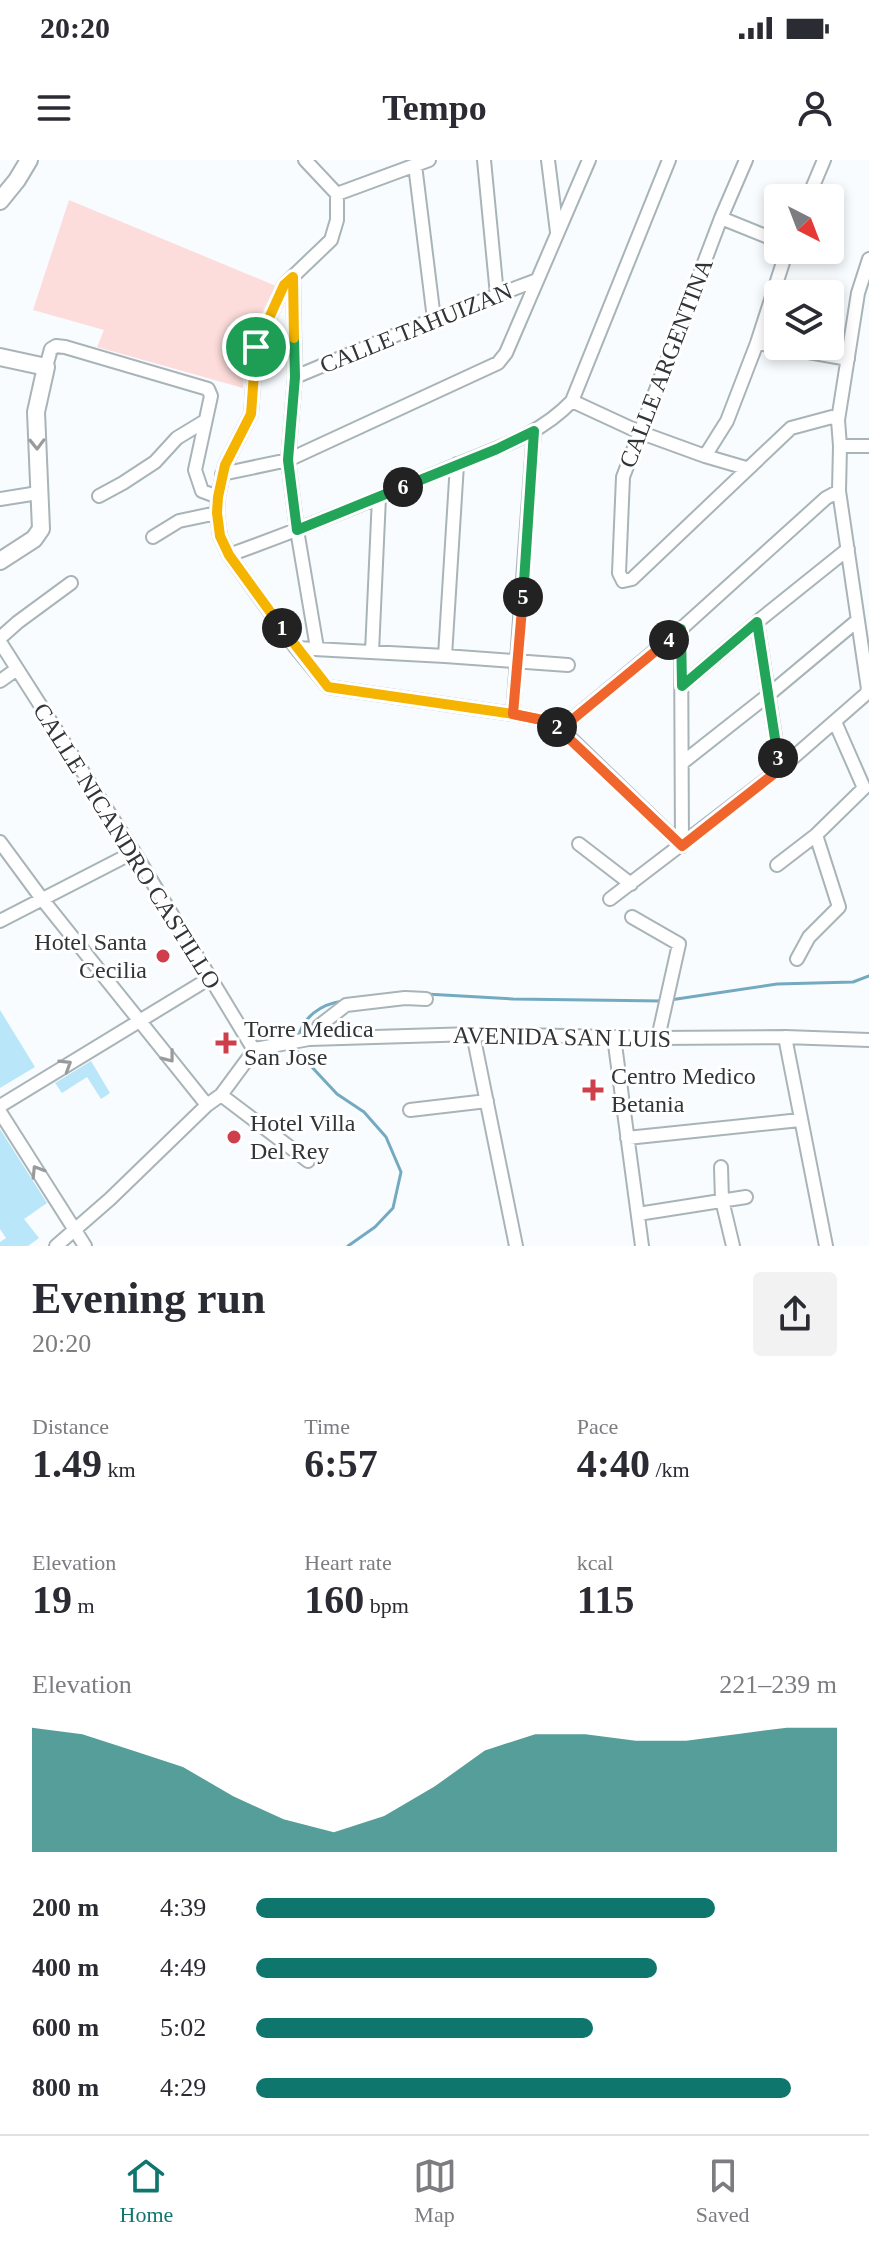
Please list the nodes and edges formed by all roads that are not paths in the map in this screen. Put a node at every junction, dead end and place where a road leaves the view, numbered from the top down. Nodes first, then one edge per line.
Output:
1 (29, 160) edge
2 (305, 160) edge
3 (429, 160) edge
4 (484, 160) edge
5 (548, 160) edge
6 (589, 160) edge
7 (669, 160) edge
8 (746, 160) edge
9 (824, 160) edge
10 (415, 165) junction
11 (814, 184) edge
12 (337, 194) junction
13 (0, 201) edge
14 (721, 218) junction
15 (557, 234) junction
16 (764, 235) edge
17 (869, 259) edge
18 (782, 264) edge
19 (293, 277) junction
20 (537, 280) junction
21 (497, 295) junction
22 (434, 319) junction
23 (757, 343) junction
24 (0, 357) edge
25 (848, 359) junction
26 (46, 367) junction
27 (295, 377) junction
28 (572, 401) junction
29 (838, 420) junction
30 (205, 421) junction
31 (534, 431) junction
32 (639, 432) junction
33 (840, 446) junction
34 (869, 446) edge
35 (705, 456) junction
36 (288, 460) junction
37 (457, 464) junction
38 (746, 468) junction
39 (222, 474) junction
40 (839, 491) junction
41 (38, 493) junction
42 (99, 496) dead end
43 (218, 497) junction
44 (379, 497) junction
45 (0, 499) edge
46 (217, 513) junction
47 (297, 530) junction
48 (153, 537) dead end
49 (848, 549) junction
50 (229, 555) junction
51 (0, 561) edge
52 (71, 583) dead end
53 (858, 620) junction
54 (757, 622) junction
55 (681, 629) junction
56 (0, 640) edge
57 (296, 648) junction
58 (317, 648) junction
59 (372, 652) junction
60 (445, 656) junction
61 (518, 662) junction
62 (568, 665) dead end
63 (17, 669) junction
64 (0, 681) edge
65 (682, 686) junction
66 (868, 689) edge
67 (767, 696) junction
68 (513, 714) junction
69 (835, 722) junction
70 (561, 729) junction
71 (682, 763) junction
72 (780, 769) junction
73 (816, 835) junction
74 (0, 842) edge
75 (579, 844) dead end
76 (682, 846) junction
77 (134, 852) junction
78 (777, 865) dead end
79 (631, 884) junction
80 (42, 899) junction
81 (610, 899) dead end
82 (632, 917) dead end
83 (0, 921) edge
84 (797, 959) dead end
85 (210, 978) junction
86 (426, 999) dead end
87 (139, 1020) junction
88 (473, 1034) junction
89 (614, 1037) junction
90 (785, 1037) junction
91 (658, 1038) junction
92 (312, 1039) junction
93 (869, 1040) edge
94 (254, 1050) junction
95 (221, 1095) junction
96 (487, 1101) junction
97 (207, 1105) junction
98 (0, 1109) edge
99 (410, 1110) dead end
100 (800, 1120) junction
101 (627, 1138) junction
102 (308, 1161) dead end
103 (721, 1167) dead end
104 (746, 1197) dead end
105 (722, 1200) junction
106 (638, 1214) junction
107 (75, 1231) junction
108 (56, 1246) edge
109 (85, 1246) edge
110 (516, 1246) edge
111 (642, 1246) edge
112 (733, 1246) edge
113 (826, 1246) edge

1 - 13 main road
2 - 12 street
3 - 10 street
4 - 21 street
5 - 15 street
6 - 15 street
7 - 28 street
8 - 14 street, CALLE ARGENTINA
9 - 11 street
10 - 12 street
10 - 22 street
12 - 19 street
14 - 16 street
14 - 32 street, CALLE ARGENTINA
15 - 20 street
17 - 25 street
18 - 23 street
19 - 27 street
19 - 39 street
20 - 21 street, CALLE TAHUIZAN
20 - 36 street
21 - 22 street, CALLE TAHUIZAN
22 - 27 street, CALLE TAHUIZAN
23 - 25 street
23 - 35 street
24 - 26 main road
25 - 29 street
26 - 30 street
26 -> 41 main road
27 - 36 street
28 - 31 street
28 - 32 street
29 - 33 street
29 - 38 street
30 - 42 street
30 - 43 street
31 - 37 street
31 - 61 street
32 - 35 street
32 - 38 street, CALLE ARGENTINA
33 - 34 street
33 - 40 street
35 - 38 street
36 - 39 street
36 - 47 street
37 - 44 street
37 - 60 street
39 - 43 street
40 - 49 street
40 - 55 street
41 - 45 street
41 - 51 main road
43 - 46 street
44 - 47 street
44 - 59 street
46 - 48 street
46 - 50 street
47 - 50 street
47 - 58 street
49 - 53 street
49 - 54 street
50 - 57 street
52 - 56 street
53 - 66 street
53 - 67 street
54 - 65 street
54 - 67 street
55 - 65 street
55 - 70 street
56 - 63 street, CALLE NICANDRO CASTILLO
57 - 58 street
57 - 68 street
58 - 59 street
59 - 60 street
60 - 61 street
61 - 62 street
61 - 68 street
63 - 64 street
63 - 77 street, CALLE NICANDRO CASTILLO
65 - 71 street
66 - 69 street
67 - 71 street
67 - 72 street
68 - 70 street
69 - 72 street
69 - 73 street
70 - 76 street
71 - 76 street
72 - 76 street
73 - 78 street
73 - 84 street
74 - 80 street
75 - 79 street
76 - 79 street
77 - 80 street
77 - 85 street, CALLE NICANDRO CASTILLO
79 - 81 street
80 - 83 street
80 - 87 street
82 - 91 street
85 - 87 street
85 - 94 street, CALLE NICANDRO CASTILLO
86 - 92 street
87 -> 97 street
98 -> 87 street
88 - 89 street, AVENIDA SAN LUIS
88 - 92 street, AVENIDA SAN LUIS
88 - 96 street
89 - 91 street, AVENIDA SAN LUIS
89 - 101 street
90 - 91 street, AVENIDA SAN LUIS
90 - 93 street, AVENIDA SAN LUIS
90 - 100 street
92 - 94 street, AVENIDA SAN LUIS
94 - 95 street
95 - 97 street
95 - 102 street
96 - 99 street
96 - 110 street
97 - 107 street
107 -> 98 street
100 - 101 street
100 - 113 street
101 - 106 street
103 - 105 street
104 - 105 street
105 - 106 street
105 - 112 street
106 - 111 street
107 - 108 street
107 - 109 street

